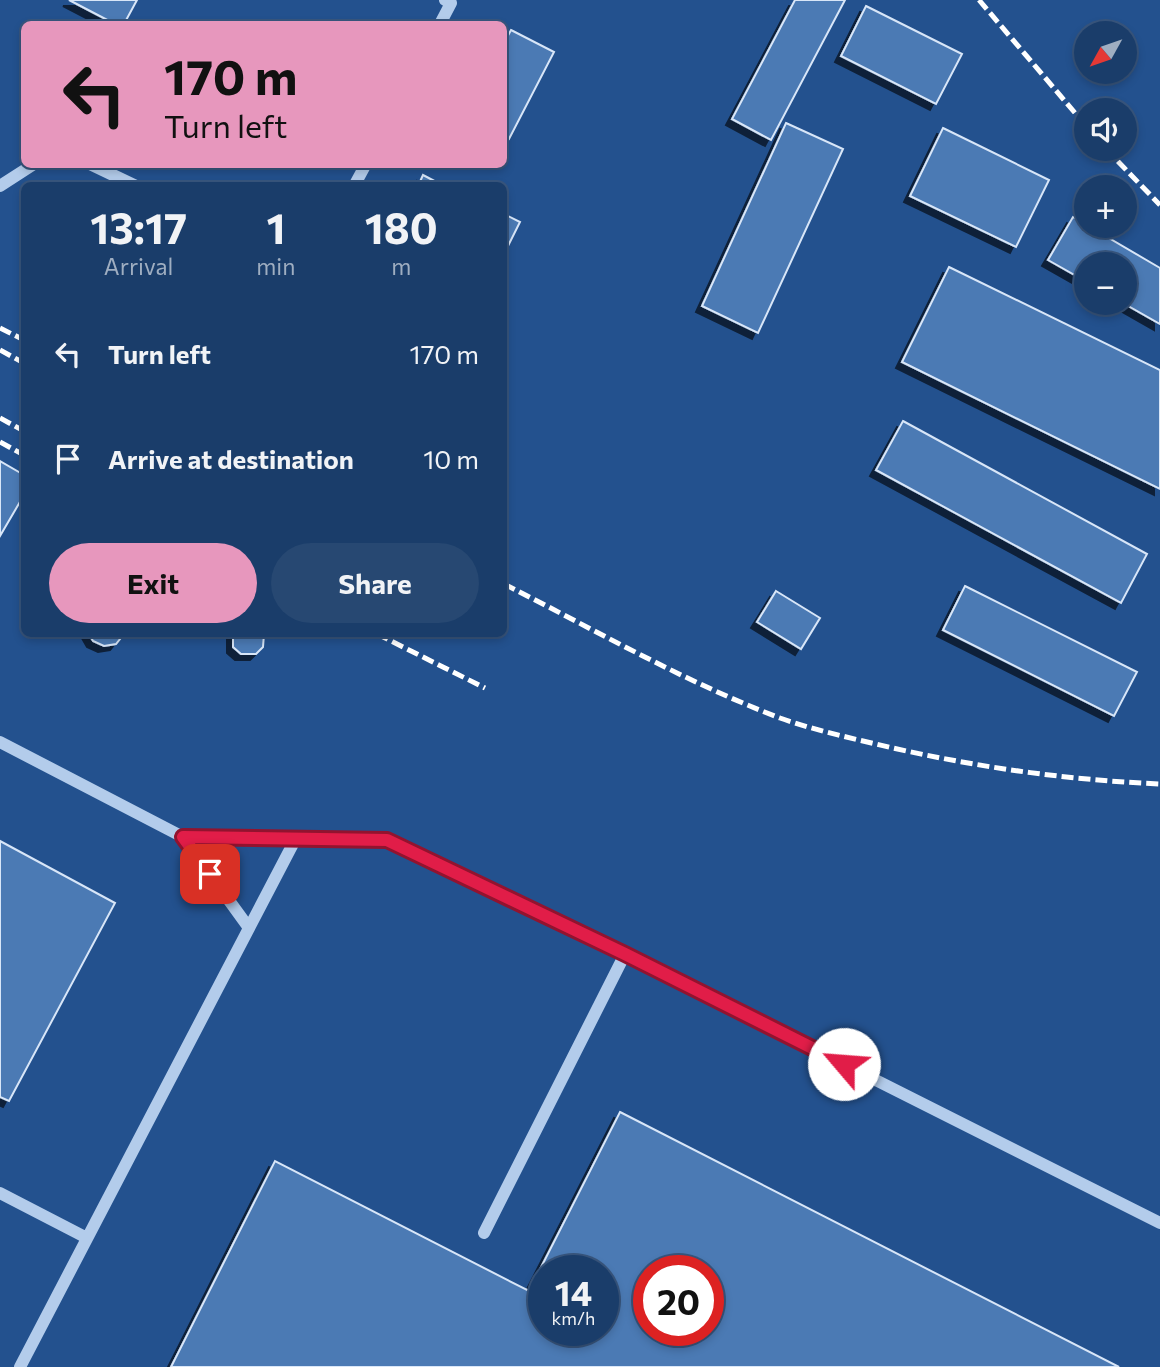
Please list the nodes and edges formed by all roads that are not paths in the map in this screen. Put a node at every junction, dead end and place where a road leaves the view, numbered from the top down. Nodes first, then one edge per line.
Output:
1 (445, 0) edge
2 (442, 21) edge
3 (28, 168) edge
4 (98, 168) edge
5 (128, 182) edge
6 (0, 186) edge
7 (0, 742) edge
8 (183, 837) junction
9 (295, 841) junction
10 (249, 928) junction
11 (625, 954) junction
12 (0, 1193) edge
13 (1160, 1223) edge
14 (484, 1233) dead end
15 (87, 1238) junction
16 (20, 1367) edge

1 - 2 lane
3 - 6 lane
4 - 5 lane
7 - 8 lane
8 - 9 lane
8 - 10 lane
9 - 10 lane
9 - 11 lane
10 - 15 lane
11 - 13 lane
11 - 14 lane
12 - 15 lane
15 - 16 lane

